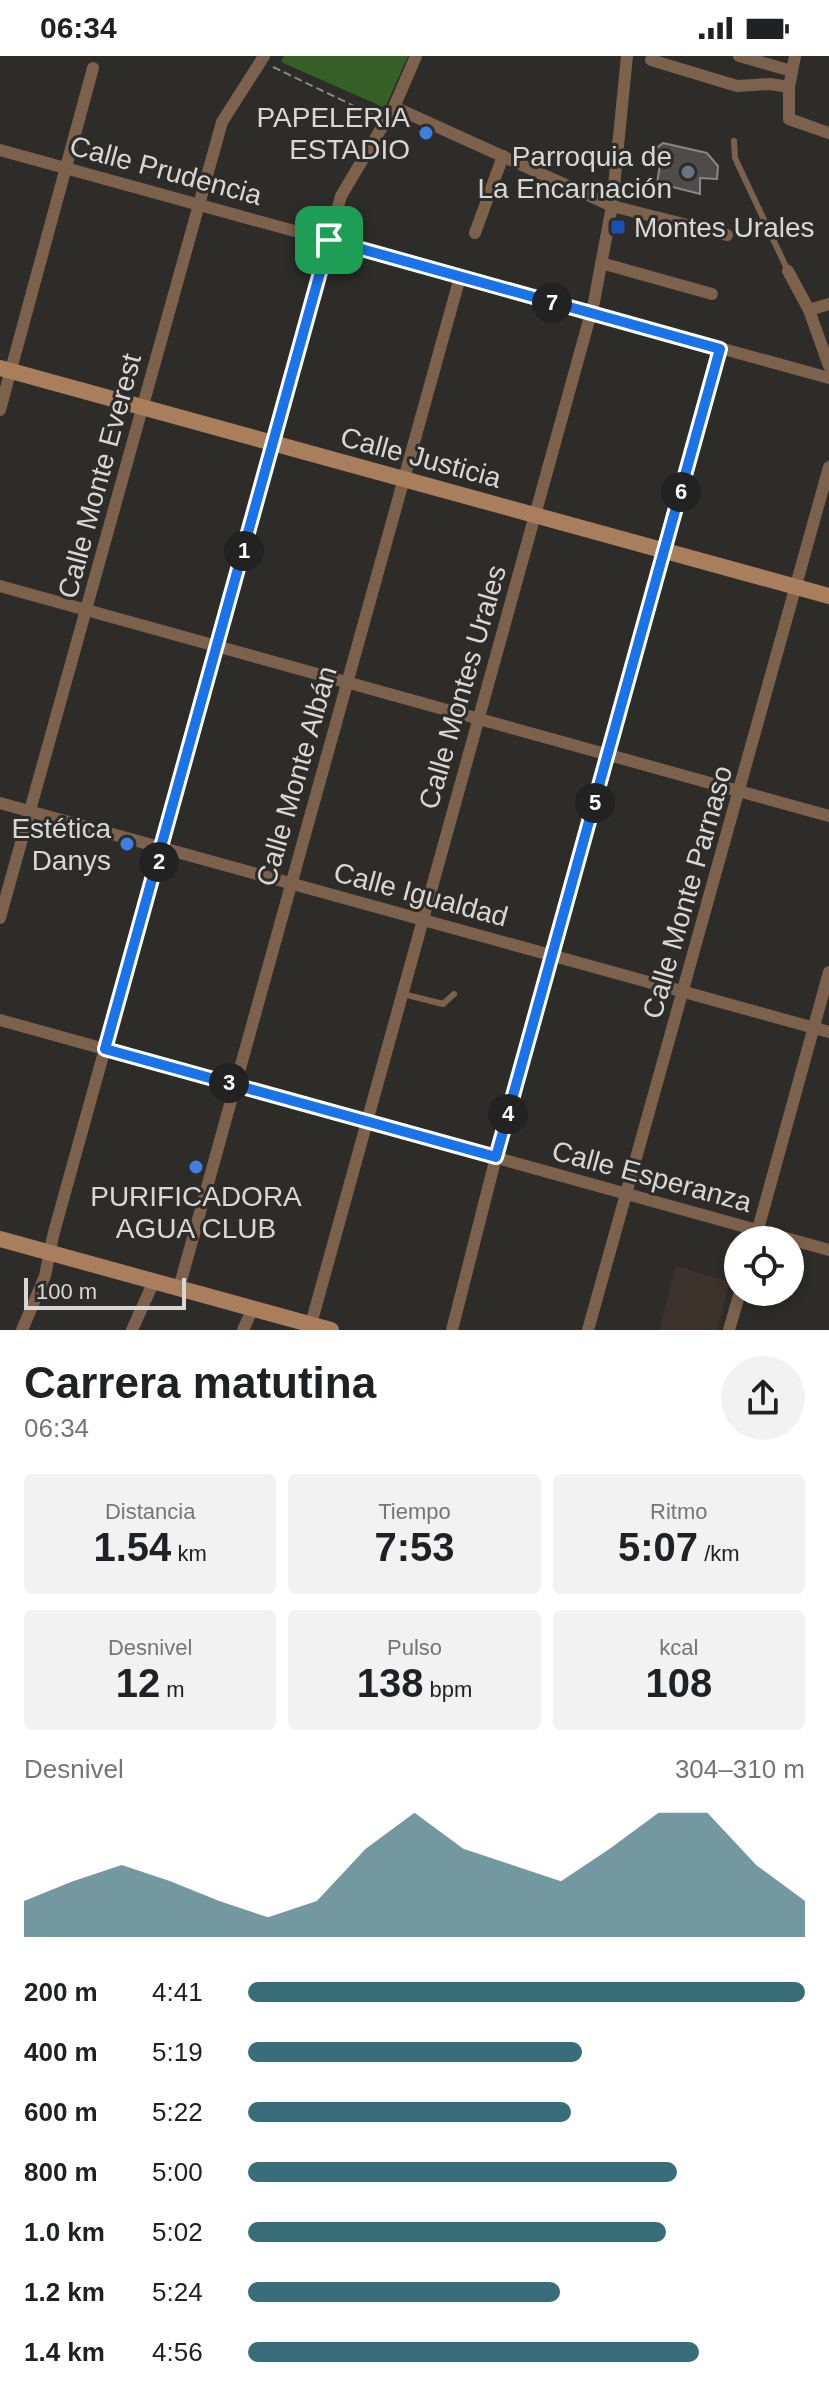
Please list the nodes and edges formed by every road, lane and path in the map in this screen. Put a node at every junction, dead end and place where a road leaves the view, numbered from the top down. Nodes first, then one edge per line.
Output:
1 (416, 56) edge
2 (627, 56) edge
3 (690, 56) edge
4 (739, 56) edge
5 (795, 56) edge
6 (262, 59) edge
7 (651, 60) dead end
8 (93, 68) dead end
9 (685, 70) junction
10 (792, 71) junction
11 (789, 87) junction
12 (394, 107) junction
13 (385, 121) junction
14 (829, 133) edge
15 (734, 141) dead end
16 (0, 150) edge
17 (503, 156) junction
18 (67, 168) junction
19 (198, 204) junction
20 (612, 206) junction
21 (475, 233) dead end
22 (727, 235) dead end
23 (329, 240) junction
24 (601, 263) junction
25 (788, 271) joint
26 (460, 277) junction
27 (712, 294) dead end
28 (829, 304) edge
29 (809, 310) junction
30 (590, 314) junction
31 (720, 349) junction
32 (829, 366) edge
33 (5, 370) edge
34 (829, 378) edge
35 (142, 408) junction
36 (0, 410) edge
37 (273, 444) junction
38 (829, 467) edge
39 (403, 479) junction
40 (535, 515) junction
41 (664, 551) junction
42 (0, 586) edge
43 (796, 587) junction
44 (829, 596) edge
45 (87, 611) junction
46 (217, 646) junction
47 (348, 680) junction
48 (478, 717) junction
49 (607, 756) junction
50 (740, 792) junction
51 (0, 803) edge
52 (31, 812) junction
53 (829, 816) edge
54 (163, 847) junction
55 (291, 884) junction
56 (0, 918) edge
57 (422, 919) junction
58 (553, 955) junction
59 (829, 972) edge
60 (684, 992) junction
61 (403, 994) junction
62 (454, 994) dead end
63 (0, 1020) edge
64 (814, 1028) junction
65 (829, 1032) edge
66 (105, 1049) junction
67 (235, 1085) junction
68 (366, 1122) junction
69 (496, 1157) junction
70 (627, 1194) junction
71 (728, 1226) edge
72 (759, 1226) edge
73 (0, 1239) edge
74 (804, 1245) edge
75 (829, 1250) edge
76 (50, 1254) junction
77 (154, 1281) junction
78 (179, 1288) junction
79 (736, 1306) edge
80 (253, 1308) junction
81 (311, 1324) junction
82 (22, 1330) edge
83 (132, 1330) edge
84 (243, 1330) edge
85 (331, 1330) edge
86 (452, 1330) edge
87 (588, 1330) edge
88 (729, 1330) edge

1 - 12 street
2 - 20 street, Calle Montes Urales
3 - 9 street
4 - 10 street
5 - 10 street
6 - 13 path
6 - 19 street, Calle Monte Everest
7 - 9 street
8 - 18 street
9 - 11 street
10 - 11 street
11 - 14 street
12 - 13 street
12 - 17 street
13 - 23 street
15 - 25 lane
16 - 18 street, Calle Prudencia
17 - 20 street
17 - 21 street
18 - 19 street, Calle Prudencia
18 - 33 street
19 - 23 street, Calle Prudencia
19 - 35 street, Calle Monte Everest
20 - 22 street
20 - 24 street, Calle Montes Urales
23 - 26 street, Calle Prudencia
23 - 37 street
24 - 27 street
24 - 30 street, Calle Montes Urales
25 - 29 street
26 - 30 street, Calle Prudencia
26 - 39 street, Calle Monte Albán
28 - 29 street
29 - 32 street
30 - 31 street, Calle Prudencia
30 - 40 street, Calle Montes Urales
31 - 34 street, Calle Prudencia
31 - 41 street
33 - 35 street, Calle Justicia
33 - 36 street
35 - 37 street, Calle Justicia
35 - 45 street, Calle Monte Everest
37 - 39 street, Calle Justicia
37 - 46 street
38 - 43 street, Calle Monte Parnaso
39 - 40 street, Calle Justicia
39 - 47 street, Calle Monte Albán
40 - 41 street, Calle Justicia
40 - 48 street, Calle Montes Urales
41 - 43 street, Calle Justicia
41 - 49 street
42 - 45 street
43 - 44 street, Calle Justicia
43 - 50 street, Calle Monte Parnaso
45 - 46 street
45 - 52 street, Calle Monte Everest
46 - 47 street
46 - 54 street
47 - 48 street
47 - 55 street, Calle Monte Albán
48 - 49 street
48 - 57 street, Calle Montes Urales
49 - 50 street
49 - 58 street
50 - 53 street
50 - 60 street, Calle Monte Parnaso
51 - 52 street, Calle Igualdad
52 - 54 street, Calle Igualdad
52 - 56 street, Calle Monte Everest
54 - 55 street, Calle Igualdad
54 - 66 street
55 - 57 street, Calle Igualdad
55 - 67 street, Calle Monte Albán
57 - 58 street, Calle Igualdad
57 - 61 street, Calle Montes Urales
58 - 60 street, Calle Igualdad
58 - 69 street
59 - 64 street
60 - 64 street, Calle Igualdad
60 - 70 street, Calle Monte Parnaso
61 - 62 lane
61 - 68 street, Calle Montes Urales
63 - 66 street, Calle Esperanza
64 - 65 street, Calle Igualdad
64 - 72 street
66 - 67 street, Calle Esperanza
66 - 76 street
67 - 68 street, Calle Esperanza
67 - 78 street, Calle Monte Albán
68 - 69 street, Calle Esperanza
68 - 81 street, Calle Montes Urales
69 - 70 street, Calle Esperanza
69 - 86 street
70 - 71 street, Calle Esperanza
70 - 87 street, Calle Monte Parnaso
73 - 76 street
74 - 75 street, Calle Esperanza
76 - 77 street
76 - 82 street
77 - 78 street
77 - 83 street
78 - 80 street
79 - 88 street
80 - 81 street
80 - 84 street
81 - 85 street

